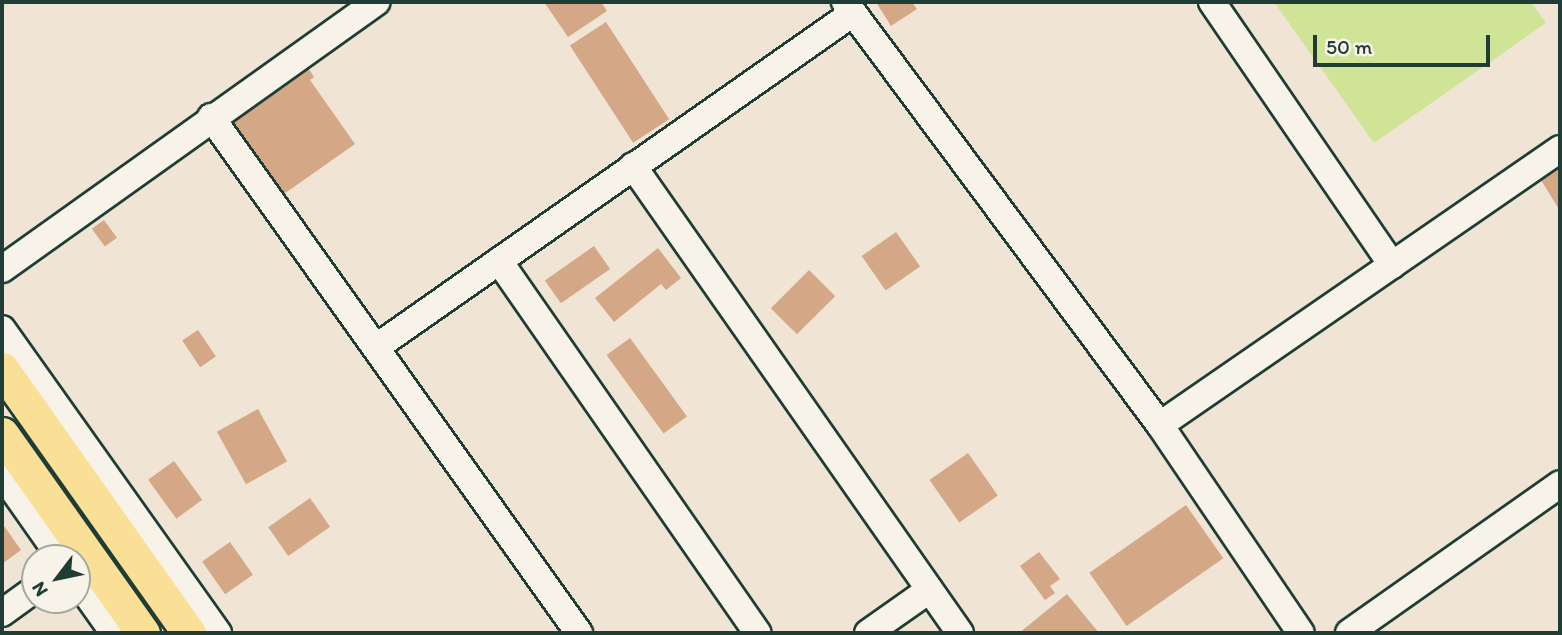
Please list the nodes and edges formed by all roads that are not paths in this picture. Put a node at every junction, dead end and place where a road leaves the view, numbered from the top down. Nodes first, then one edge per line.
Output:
1 (376, 2) edge
2 (1212, 2) edge
3 (849, 7) edge
4 (211, 117) junction
5 (1560, 149) edge
6 (633, 166) junction
7 (499, 261) junction
8 (1392, 265) junction
9 (2, 269) edge
10 (2, 329) edge
11 (378, 346) junction
12 (2, 369) edge
13 (1160, 425) junction
14 (2, 434) edge
15 (2, 474) edge
16 (1560, 484) edge
17 (59, 544) edge
18 (64, 544) edge
19 (91, 579) edge
20 (929, 590) junction
21 (91, 592) edge
22 (21, 599) edge
23 (2, 613) edge
24 (114, 633) edge
25 (143, 633) edge
26 (189, 633) edge
27 (218, 633) edge
28 (579, 633) edge
29 (758, 633) edge
30 (868, 633) edge
31 (960, 633) edge
32 (1301, 633) edge
33 (1349, 633) edge

1 - 4 street
2 - 8 street
3 - 6 street
3 - 13 street
4 - 9 street
4 - 11 street
5 - 8 street
6 - 7 street
6 - 20 street
7 - 11 street
7 - 29 street
8 - 13 street
10 - 27 street
11 - 28 street
12 - 26 main road
13 - 32 street
14 - 18 main road
15 - 17 street
16 - 33 street
19 - 25 main road
20 - 30 street
20 - 31 street
21 - 24 street
22 - 23 street

